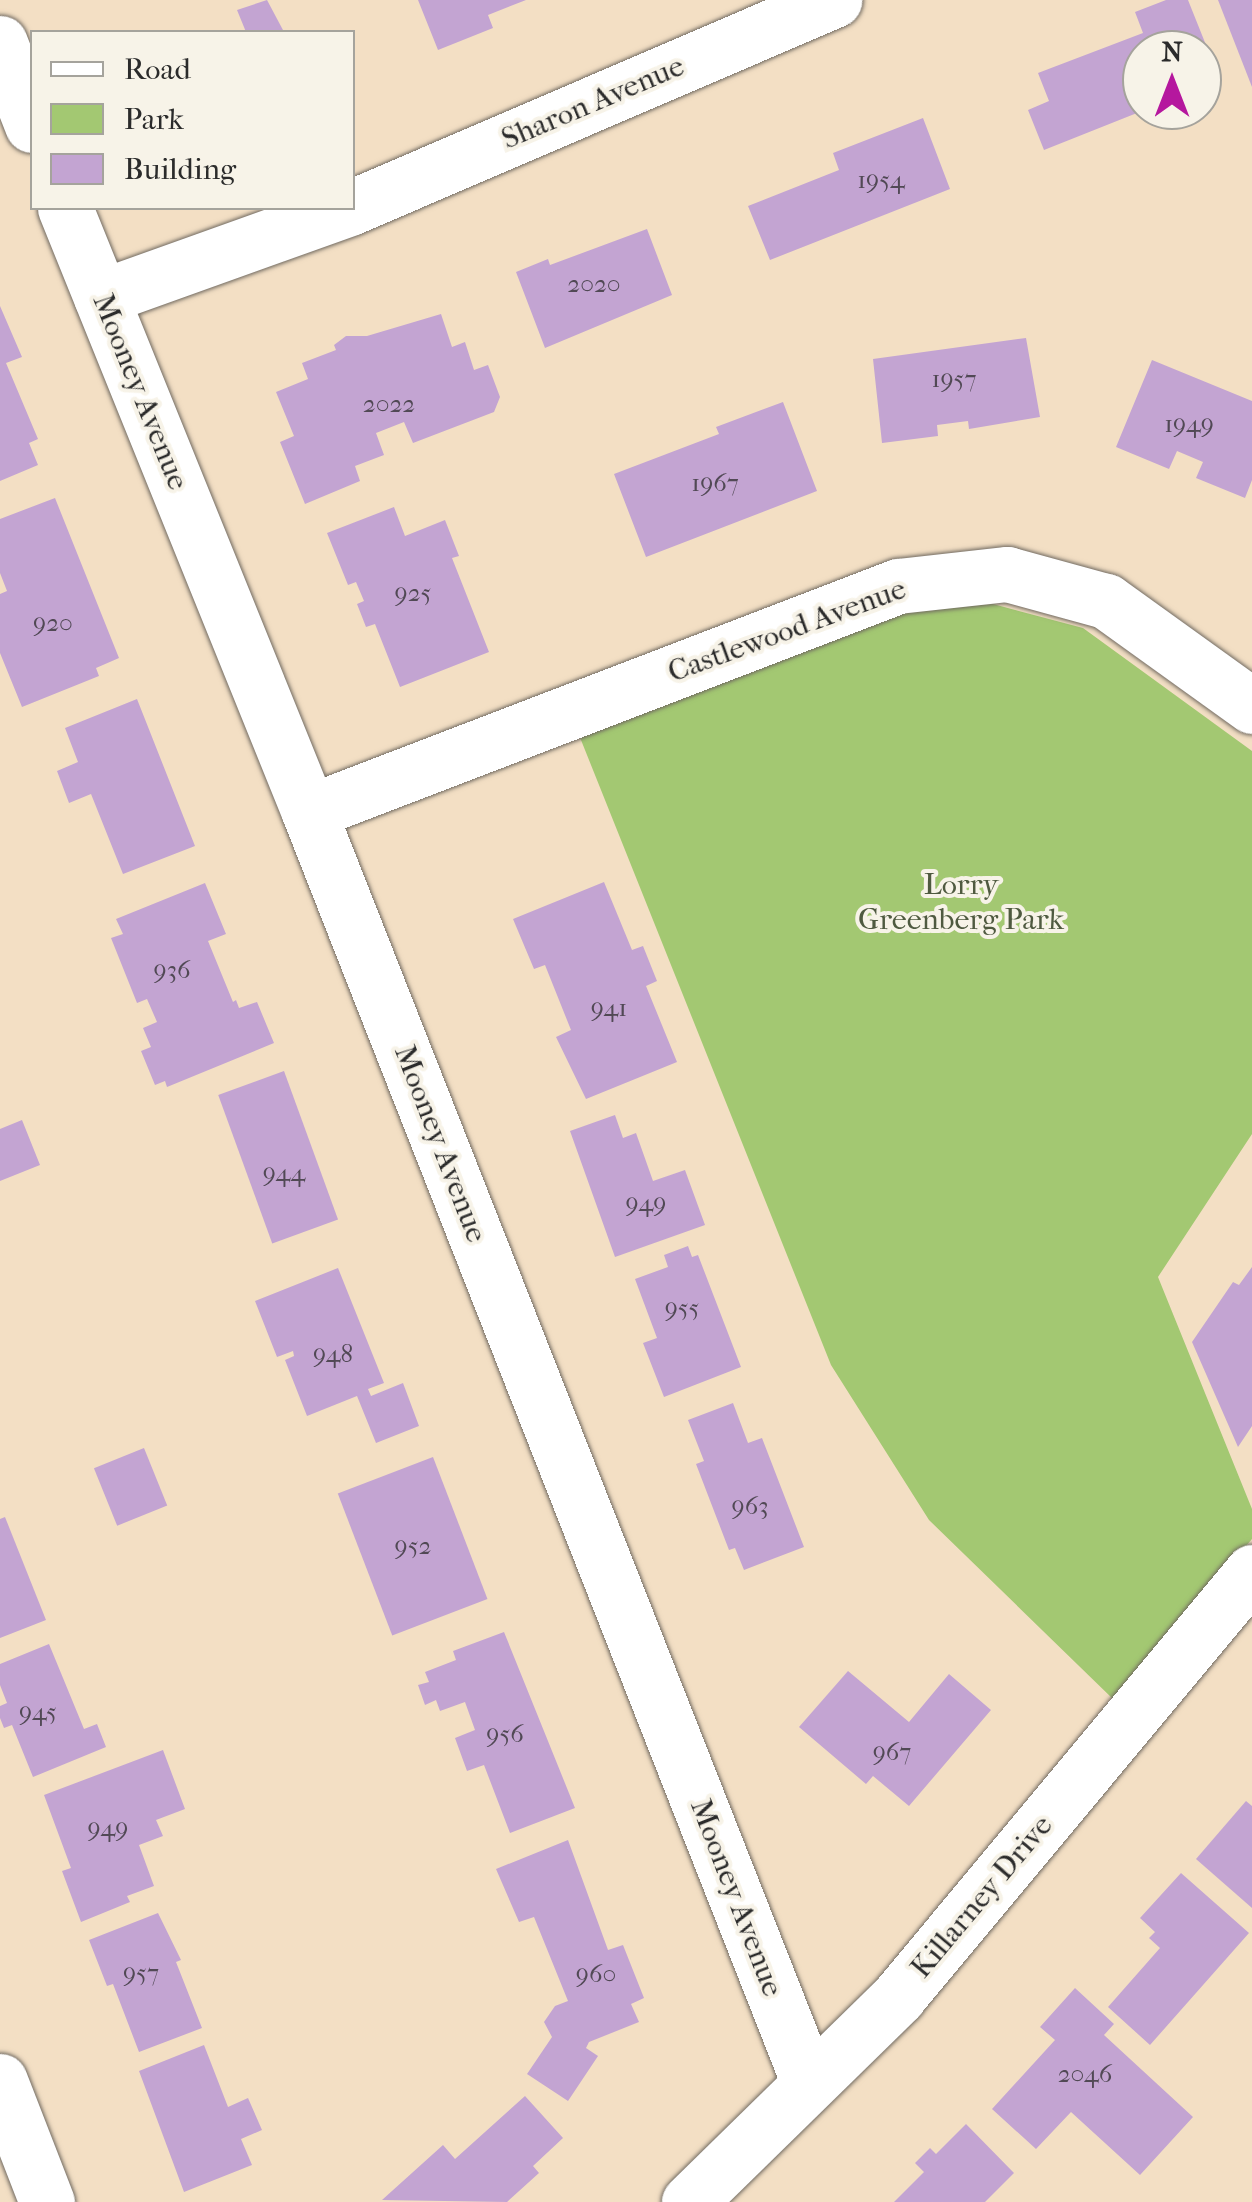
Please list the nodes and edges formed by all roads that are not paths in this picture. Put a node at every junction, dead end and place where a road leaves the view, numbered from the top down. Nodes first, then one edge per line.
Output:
1 (834, 0) edge
2 (0, 44) edge
3 (30, 120) edge
4 (355, 205) edge
5 (67, 210) edge
6 (343, 210) edge
7 (101, 297) junction
8 (1252, 706) edge
9 (309, 812) junction
10 (1252, 1572) edge
11 (0, 2081) edge
12 (809, 2084) junction
13 (47, 2202) edge
14 (689, 2202) edge

1 - 4 street, Sharon Avenue
2 - 3 street
5 - 7 street, Mooney Avenue
6 - 7 street, Sharon Avenue
7 - 9 street, Mooney Avenue
8 - 9 street, Castlewood Avenue
9 - 12 street, Mooney Avenue
10 - 12 street, Killarney Drive
11 - 13 street
12 - 14 street, Killarney Drive

